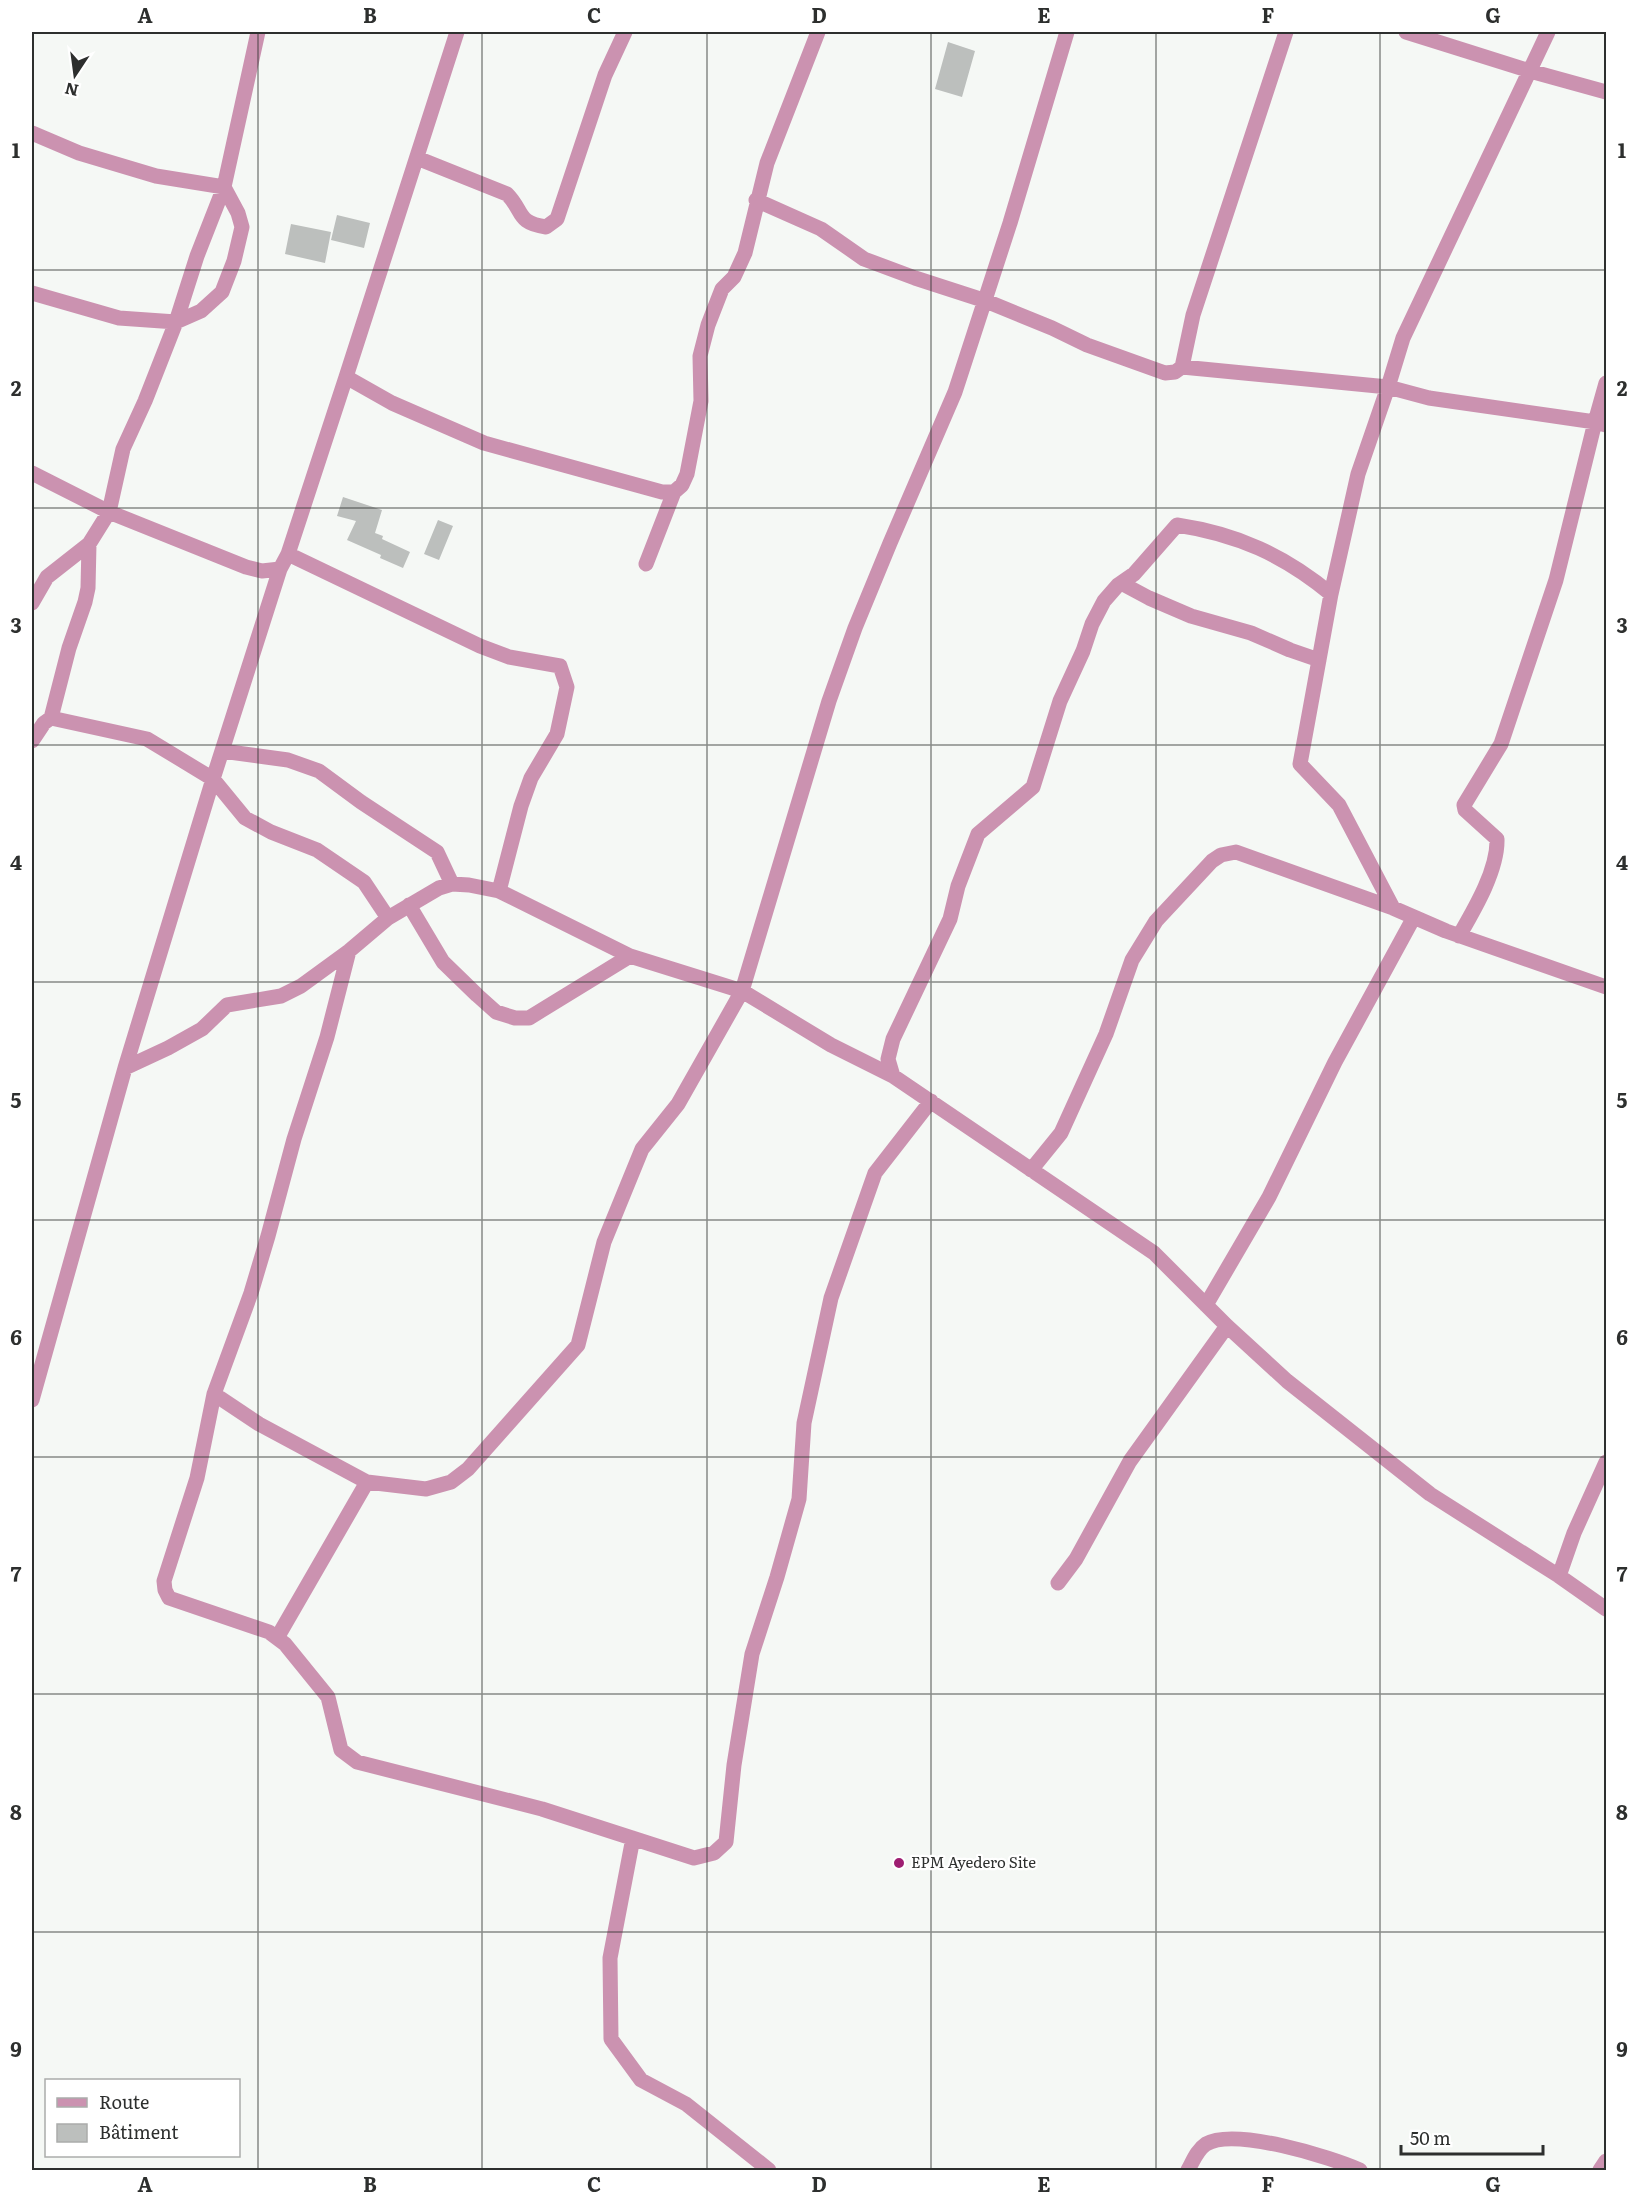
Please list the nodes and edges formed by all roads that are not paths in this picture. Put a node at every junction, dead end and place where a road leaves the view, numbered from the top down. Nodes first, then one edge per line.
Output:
1 (258, 32) edge
2 (457, 32) edge
3 (625, 32) edge
4 (818, 32) edge
5 (1067, 32) edge
6 (1286, 32) edge
7 (1406, 32) edge
8 (1548, 32) edge
9 (1530, 71) junction
10 (1606, 92) edge
11 (32, 133) edge
12 (417, 158) junction
13 (224, 187) junction
14 (756, 200) junction
15 (32, 293) edge
16 (986, 301) junction
17 (176, 322) junction
18 (1182, 367) junction
19 (346, 377) junction
20 (1606, 383) edge
21 (1389, 387) junction
22 (1601, 423) edge
23 (32, 474) edge
24 (674, 492) junction
25 (109, 512) junction
26 (89, 544) junction
27 (288, 554) junction
28 (646, 564) dead end
29 (280, 569) junction
30 (1121, 583) junction
31 (1331, 594) junction
32 (32, 603) edge
33 (1319, 660) junction
34 (51, 718) junction
35 (32, 741) edge
36 (222, 751) junction
37 (213, 779) junction
38 (452, 884) junction
39 (499, 891) junction
40 (409, 905) junction
41 (1393, 908) junction
42 (1414, 917) junction
43 (388, 918) junction
44 (1459, 936) junction
45 (349, 951) junction
46 (630, 956) junction
47 (1605, 985) edge
48 (742, 991) junction
49 (126, 1068) junction
50 (893, 1076) junction
51 (931, 1101) junction
52 (1031, 1170) junction
53 (1206, 1305) junction
54 (1227, 1326) junction
55 (214, 1394) junction
56 (32, 1400) edge
57 (1606, 1462) edge
58 (367, 1482) junction
59 (1559, 1576) junction
60 (1058, 1583) dead end
61 (1606, 1609) edge
62 (277, 1638) junction
63 (633, 1838) junction
64 (1606, 2161) edge
65 (770, 2170) edge
66 (1188, 2170) edge
67 (1360, 2170) edge
68 (1600, 2170) edge

1 - 13 street
2 - 12 street
3 - 12 street
4 - 14 street
5 - 16 street
6 - 18 street
7 - 9 street
8 - 9 street
9 - 10 street
9 - 21 street
11 - 13 street
12 - 19 street
13 - 17 street
13 - 17 street
14 - 16 street
14 - 24 street
15 - 17 street
16 - 18 street
16 - 48 street
17 - 25 street
18 - 21 street
19 - 24 street
19 - 27 street
20 - 22 street
21 - 22 street
21 - 31 street
22 - 44 street
23 - 25 street
24 - 28 street
25 - 26 street
25 - 29 street
26 - 32 street
26 - 34 street
27 - 29 street
27 - 39 street
29 - 36 street
30 - 31 street
30 - 33 street
30 - 50 street
31 - 33 street
33 - 41 street
34 - 35 street
34 - 37 street
36 - 37 street
36 - 38 street
37 - 43 street
37 - 49 street
38 - 39 street
38 - 40 street
39 - 46 street
40 - 43 street
40 - 46 street
41 - 42 street
41 - 52 street
42 - 44 street
42 - 53 street
43 - 45 street
44 - 47 street
45 - 49 street
45 - 55 street
46 - 48 street
48 - 50 street
48 - 58 street
49 - 56 street
50 - 51 street
51 - 52 street
51 - 63 street
52 - 53 street
53 - 54 street
54 - 59 street
54 - 60 street
55 - 58 street
55 - 62 street
57 - 59 street
58 - 62 street
59 - 61 street
62 - 63 street
63 - 65 street
64 - 68 street
66 - 67 street

